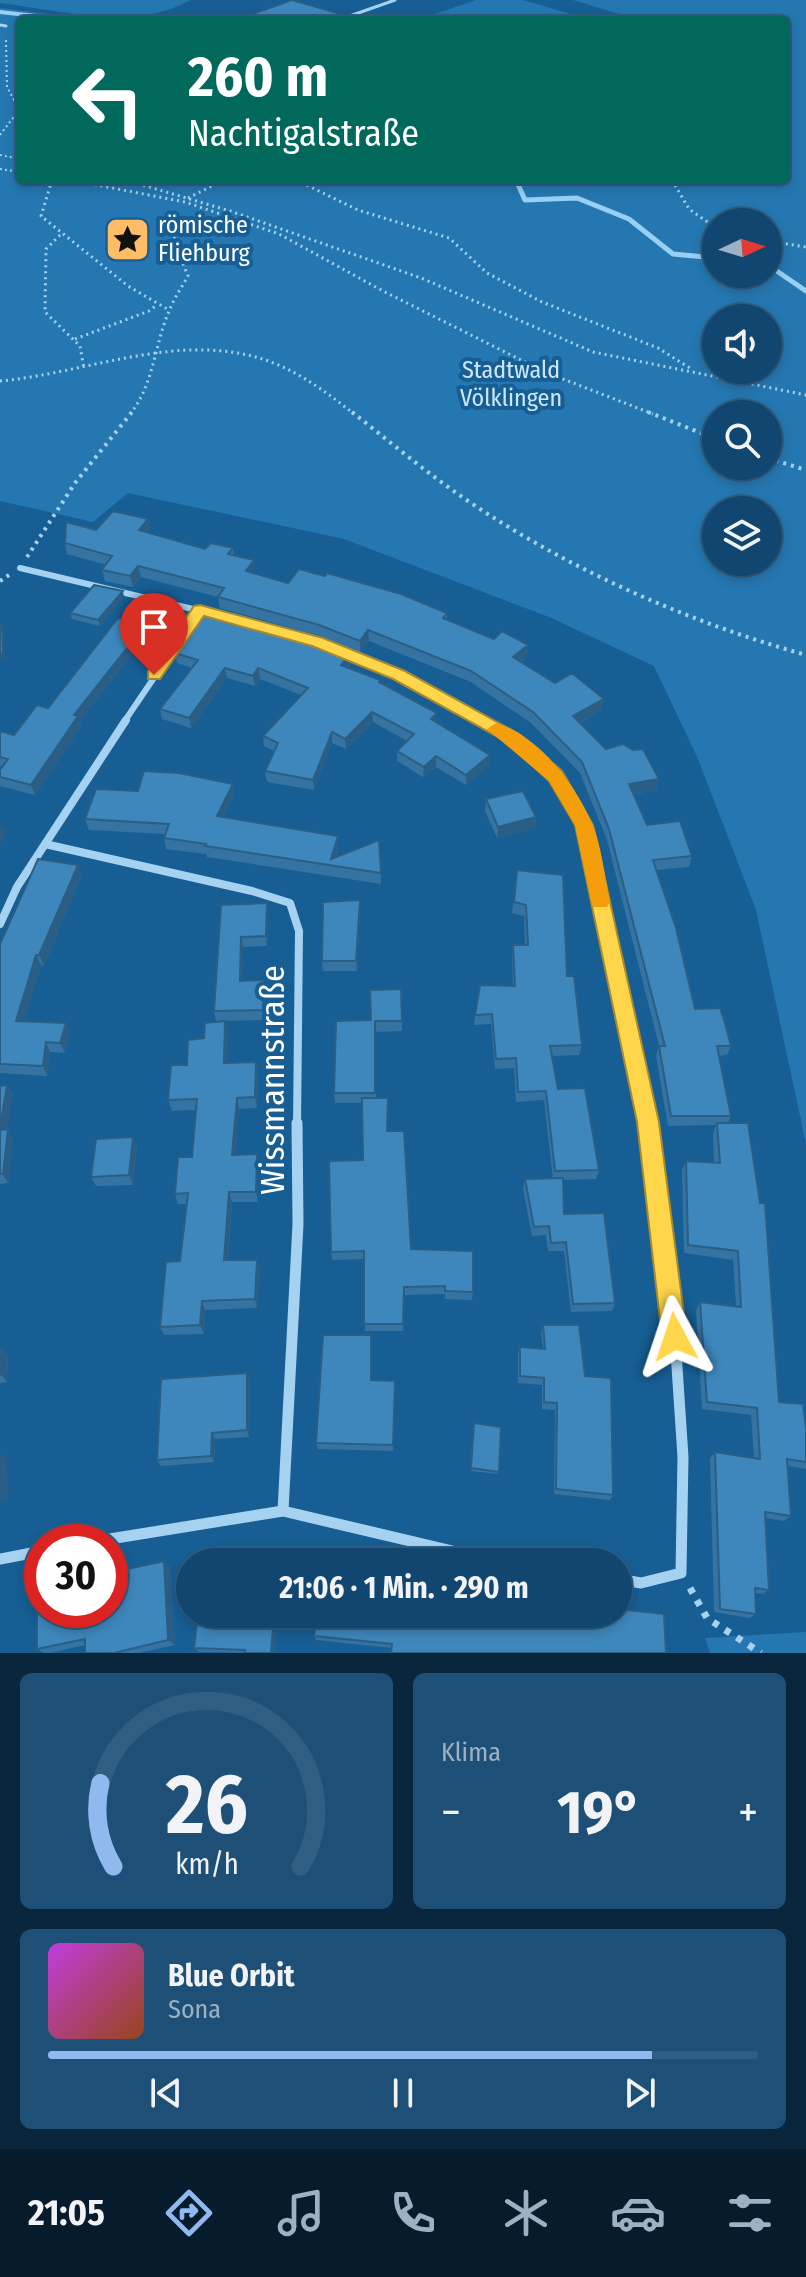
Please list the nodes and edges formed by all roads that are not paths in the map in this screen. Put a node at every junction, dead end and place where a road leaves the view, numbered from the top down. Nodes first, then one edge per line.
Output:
1 (395, 0) edge
2 (325, 12) edge
3 (338, 16) edge
4 (350, 16) edge
5 (0, 25) edge
6 (6, 26) road end
7 (20, 568) road end
8 (200, 610) junction
9 (229, 618) edge
10 (331, 647) edge
11 (45, 844) junction
12 (0, 924) edge
13 (283, 1511) junction
14 (128, 1536) edge
15 (440, 1548) edge
16 (24, 1554) edge
17 (0, 1559) edge
18 (632, 1581) edge

1 - 4 lane
2 - 3 lane
5 - 6 lane
7 - 8 street
8 - 9 street
8 - 11 street
10 - 18 street
11 - 12 street
11 - 13 street, Wissmannstraße
13 - 14 street
13 - 15 street
16 - 17 street

